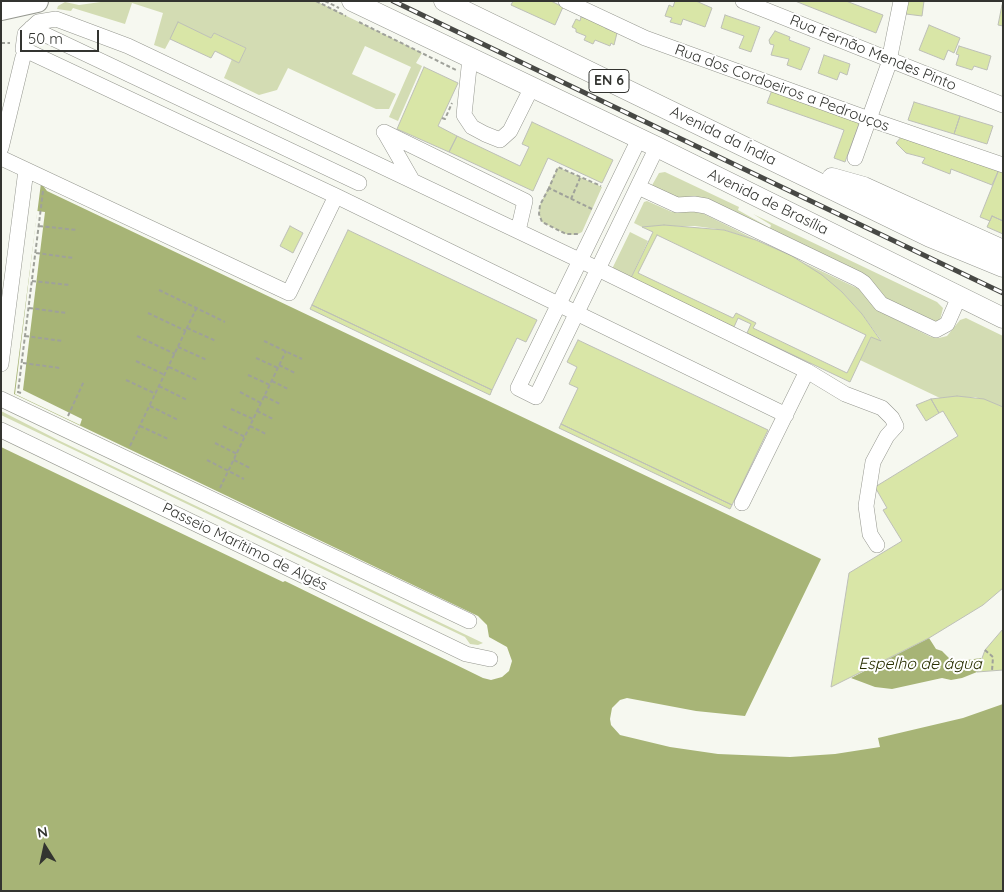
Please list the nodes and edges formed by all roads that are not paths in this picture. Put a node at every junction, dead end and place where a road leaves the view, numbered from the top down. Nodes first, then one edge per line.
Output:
1 (37, 1) edge
2 (444, 1) edge
3 (566, 1) edge
4 (744, 1) edge
5 (901, 1) edge
6 (1, 9) edge
7 (352, 13) edge
8 (31, 28) junction
9 (23, 57) dead end
10 (890, 60) junction
11 (466, 65) junction
12 (532, 87) junction
13 (1003, 105) edge
14 (869, 119) junction
15 (639, 139) junction
16 (657, 147) junction
17 (1, 148) edge
18 (1, 158) edge
19 (855, 158) dead end
20 (370, 161) junction
21 (775, 161) junction
22 (1003, 165) edge
23 (26, 170) junction
24 (412, 181) junction
25 (359, 183) junction
26 (638, 188) junction
27 (336, 196) junction
28 (605, 196) junction
29 (356, 206) junction
30 (629, 207) junction
31 (518, 231) junction
32 (1003, 250) edge
33 (580, 260) junction
34 (1003, 267) edge
35 (598, 269) junction
36 (959, 296) junction
37 (559, 304) junction
38 (577, 313) junction
39 (1003, 318) edge
40 (4, 319) edge
41 (1, 364) edge
42 (807, 371) junction
43 (1, 399) edge
44 (786, 415) junction
45 (1, 430) edge
46 (742, 503) dead end
47 (877, 545) dead end
48 (469, 621) dead end
49 (490, 659) dead end

1 - 6 highway
2 - 21 main road, Avenida da Índia / EN 6
3 - 14 street, Rua dos Cordoeiros a Pedrouços
4 - 10 street, Rua Fernão Mendes Pinto
5 - 10 street
7 - 11 main road, Avenida de Brasília
8 - 20 street
8 - 25 street
8 - 27 street
9 - 17 street
10 - 13 street, Rua Fernão Mendes Pinto
10 - 14 street
11 - 12 main road, Avenida de Brasília
11 - 12 street
12 - 15 main road, Avenida de Brasília
14 - 19 street
14 - 22 street, Rua dos Cordoeiros a Pedrouços
15 - 16 main road, Avenida de Brasília
15 - 28 street
16 - 26 street
16 - 36 main road, Avenida de Brasília
18 - 23 street
20 - 24 street
20 - 25 street
21 - 32 main road
21 - 34 main road, Avenida da Índia / EN 6
23 - 27 street
23 - 40 street
24 - 31 street
24 - 31 street
25 - 29 street
26 - 30 street
26 - 36 street
27 - 29 street
28 - 30 street
28 - 33 street
29 - 37 street
30 - 35 street
31 - 33 street
33 - 35 street
33 - 37 street
35 - 38 street
35 - 42 street
36 - 39 main road, Avenida de Brasília
37 - 38 street
37 - 38 street
38 - 44 street
40 - 41 street
42 - 44 street
42 - 47 street
43 - 48 street
44 - 46 street
45 - 49 street, Passeio Marítimo de Algés

